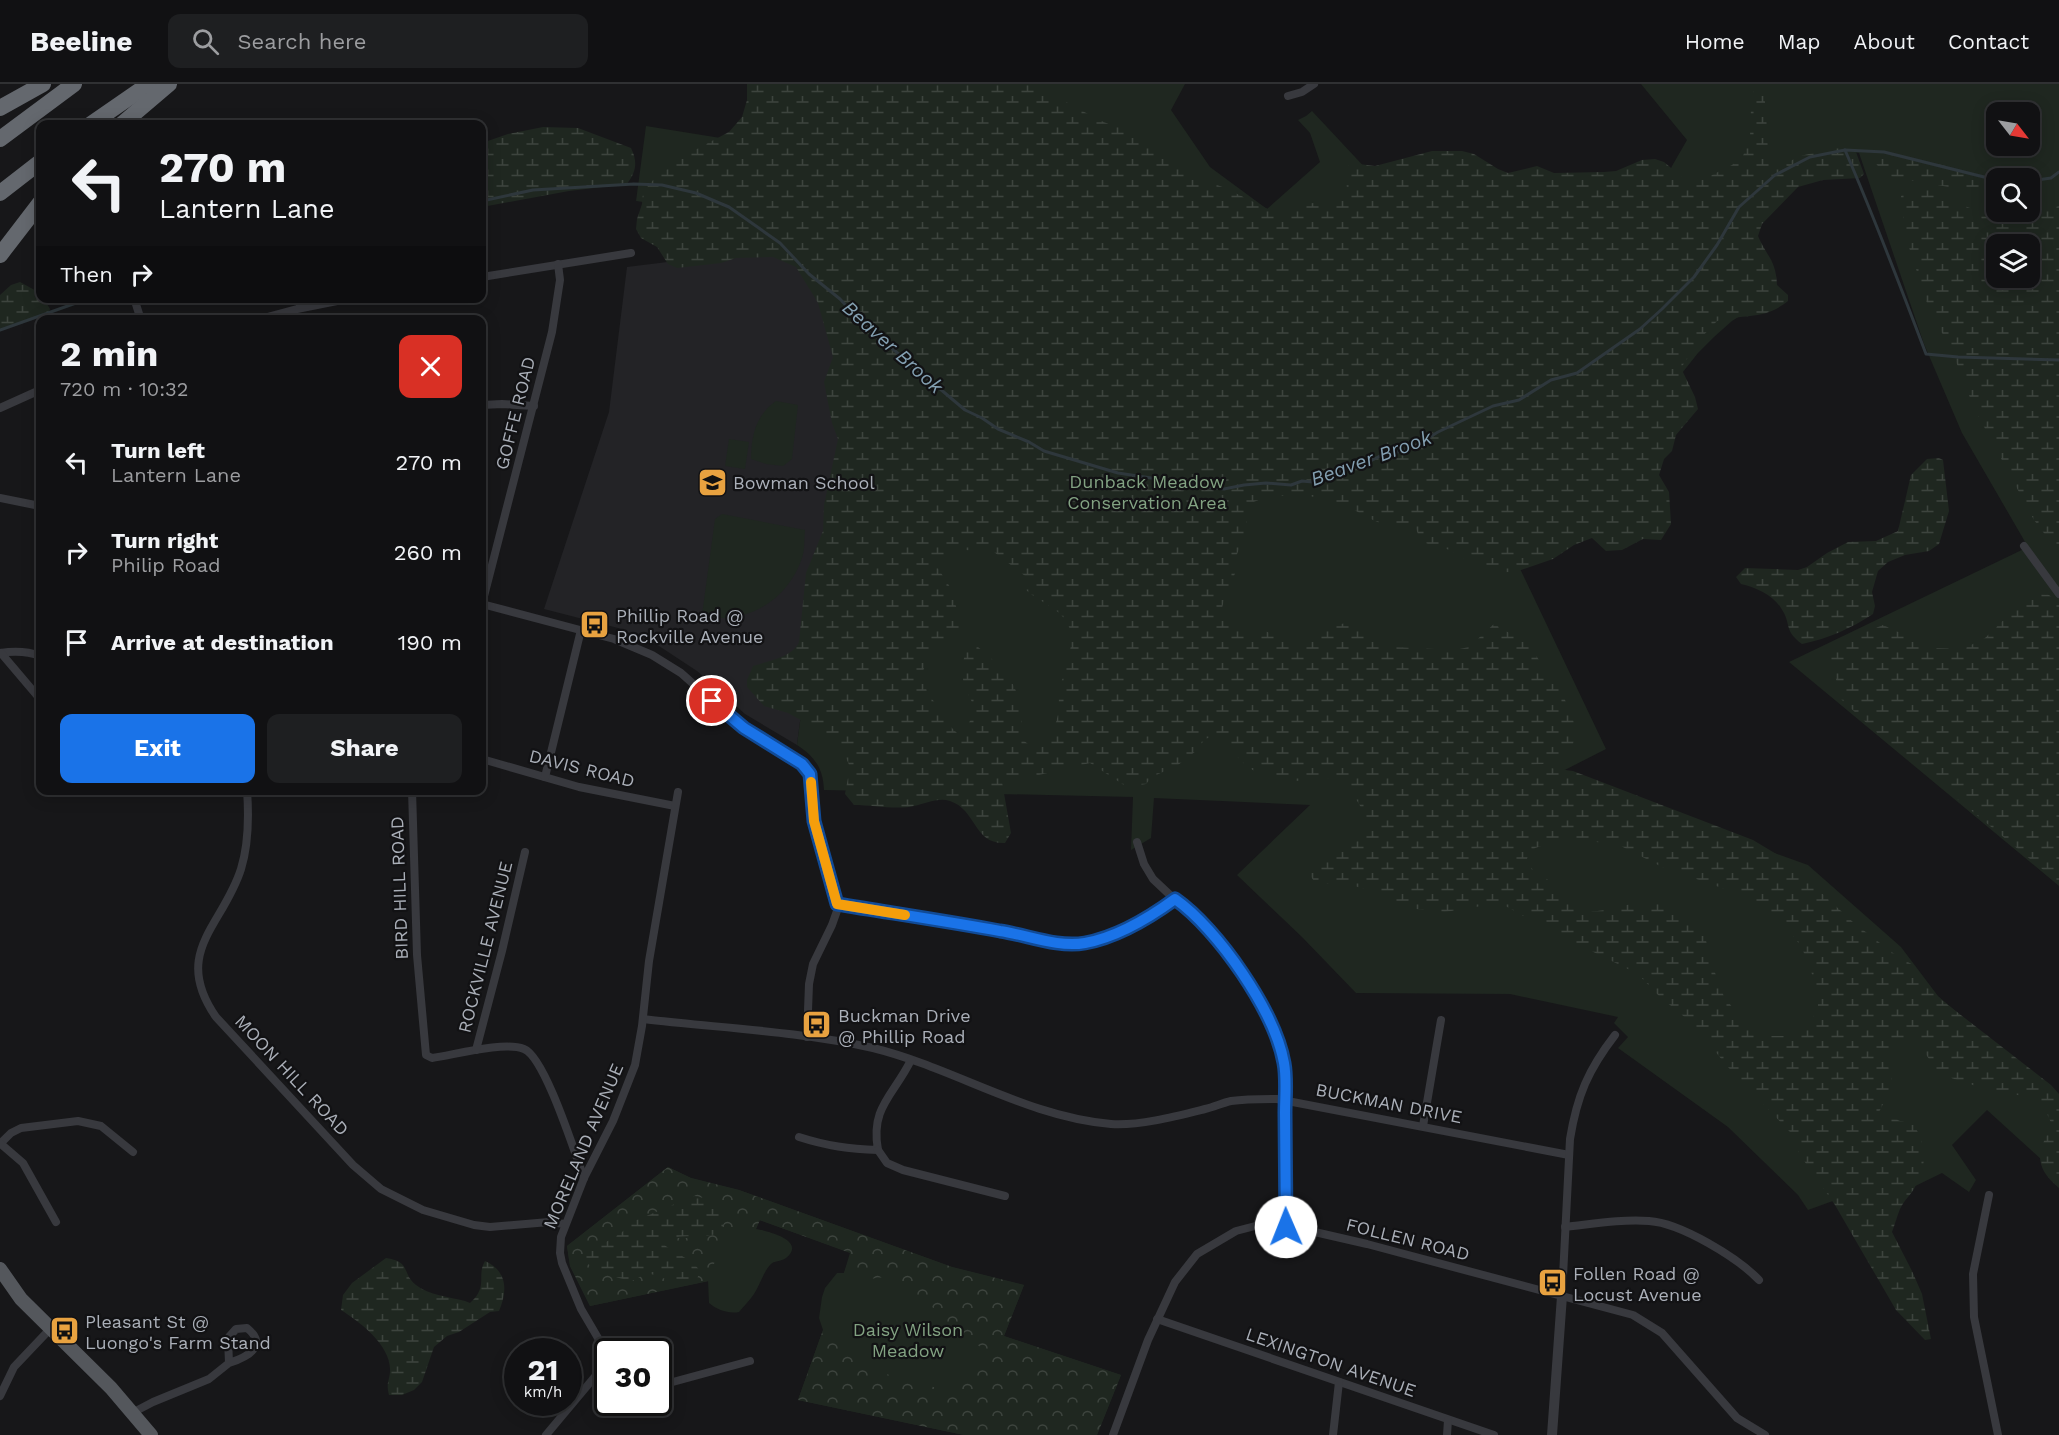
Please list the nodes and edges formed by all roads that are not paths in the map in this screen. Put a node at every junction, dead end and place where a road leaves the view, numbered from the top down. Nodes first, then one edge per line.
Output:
1 (43, 84) edge
2 (74, 84) edge
3 (149, 84) edge
4 (169, 84) edge
5 (1314, 84) edge
6 (1288, 96) dead end
7 (0, 108) edge
8 (98, 120) edge
9 (127, 120) edge
10 (0, 139) edge
11 (36, 165) edge
12 (0, 193) edge
13 (36, 208) edge
14 (631, 253) dead end
15 (0, 255) edge
16 (558, 264) junction
17 (486, 276) edge
18 (327, 303) edge
19 (275, 315) edge
20 (36, 392) edge
21 (486, 405) edge
22 (534, 406) junction
23 (0, 408) edge
24 (0, 498) edge
25 (36, 505) edge
26 (2024, 546) dead end
27 (486, 589) edge
28 (2059, 594) edge
29 (486, 605) edge
30 (582, 630) junction
31 (1, 653) edge
32 (36, 655) edge
33 (36, 694) edge
34 (486, 760) edge
35 (545, 777) junction
36 (678, 792) dead end
37 (247, 795) edge
38 (412, 795) edge
39 (675, 806) junction
40 (1137, 842) dead end
41 (525, 852) dead end
42 (1175, 899) junction
43 (837, 904) junction
44 (643, 1018) junction
45 (1441, 1020) dead end
46 (1615, 1035) dead end
47 (807, 1037) junction
48 (476, 1050) junction
49 (911, 1060) junction
50 (1285, 1100) junction
51 (1423, 1126) junction
52 (800, 1137) dead end
53 (1, 1144) edge
54 (878, 1150) junction
55 (133, 1152) dead end
56 (1569, 1155) junction
57 (584, 1178) junction
58 (1989, 1195) dead end
59 (1005, 1196) dead end
60 (56, 1222) dead end
61 (565, 1224) junction
62 (1286, 1227) junction
63 (1565, 1227) junction
64 (0, 1269) edge
65 (1759, 1280) dead end
66 (1562, 1296) junction
67 (1157, 1319) junction
68 (51, 1328) junction
69 (598, 1338) edge
70 (750, 1361) dead end
71 (229, 1363) dead end
72 (594, 1378) edge
73 (672, 1382) edge
74 (1339, 1382) junction
75 (0, 1396) edge
76 (132, 1413) junction
77 (1737, 1418) junction
78 (1448, 1420) junction
79 (151, 1435) edge
80 (546, 1435) edge
81 (1113, 1435) edge
82 (1333, 1435) edge
83 (1447, 1435) edge
84 (1494, 1435) edge
85 (1552, 1435) edge
86 (1751, 1435) edge
87 (1765, 1435) edge
88 (1998, 1435) edge

1 - 7 highway
2 - 10 highway
3 - 8 highway
4 - 9 highway
5 - 6 street
11 - 12 highway
13 - 15 highway
14 - 16 street
16 - 17 street
16 - 22 street, GOFFE ROAD
18 - 19 street
20 - 23 street
21 - 22 street
22 - 27 street, GOFFE ROAD
24 - 25 street
26 - 28 street
29 - 30 street
30 - 35 street
30 - 43 street
31 - 32 street
31 - 33 street
34 - 35 street, DAVIS ROAD
35 - 39 street, DAVIS ROAD
36 - 39 street, MORELAND AVENUE
37 - 61 street, MOON HILL ROAD
38 - 48 street, BIRD HILL ROAD
39 - 44 street, MORELAND AVENUE
40 - 42 street
41 - 48 street, ROCKVILLE AVENUE
42 - 43 street
42 - 50 street
43 - 47 street
44 - 47 street, BUCKMAN DRIVE
44 - 57 street, MORELAND AVENUE
45 - 51 street
46 - 56 street
47 - 49 street, BUCKMAN DRIVE
48 - 57 street
49 - 50 street, BUCKMAN DRIVE
49 - 54 street
50 - 51 street, BUCKMAN DRIVE
50 - 62 street
51 - 56 street, BUCKMAN DRIVE
52 - 54 street
53 - 55 street
53 - 60 street
54 - 59 street
56 - 63 street
57 - 61 street, MORELAND AVENUE
58 - 88 street
61 - 69 street, MORELAND AVENUE
62 - 66 street, FOLLEN ROAD
62 - 67 street, FOLLEN ROAD
63 - 65 street
63 - 66 street
64 - 68 main road
66 - 77 street, FOLLEN ROAD
66 - 85 street
67 - 74 street, LEXINGTON AVENUE
67 - 81 street, FOLLEN ROAD
68 - 75 street
68 - 76 main road
70 - 73 street
71 - 76 street
72 - 80 street
74 - 78 street, LEXINGTON AVENUE
74 - 82 street
76 - 79 main road
77 - 86 street
77 - 87 street, FOLLEN ROAD
78 - 83 street
78 - 84 street, LEXINGTON AVENUE

